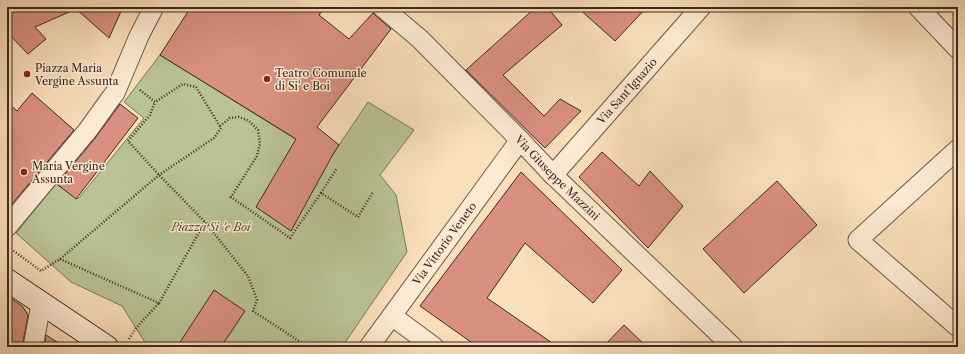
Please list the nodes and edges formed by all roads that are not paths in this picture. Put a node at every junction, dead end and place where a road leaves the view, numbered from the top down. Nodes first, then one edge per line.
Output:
1 (154, 7) edge
2 (382, 7) edge
3 (701, 7) edge
4 (918, 7) edge
5 (958, 49) edge
6 (520, 140) junction
7 (958, 148) edge
8 (553, 175) junction
9 (7, 227) edge
10 (7, 280) edge
11 (41, 304) junction
12 (392, 316) junction
13 (958, 327) edge
14 (32, 347) edge
15 (107, 347) edge
16 (369, 347) edge
17 (434, 347) edge
18 (733, 347) edge

1 - 9 street
2 - 6 street, Via Giuseppe Mazzini
3 - 8 street, Via Sant'Ignazio
4 - 5 street
6 - 8 street, Via Giuseppe Mazzini
6 - 12 street, Via Vittorio Veneto
7 - 13 street
8 - 18 street, Via Giuseppe Mazzini
10 - 11 street
11 - 14 street
11 - 15 street
12 - 16 street, Via Vittorio Veneto
12 - 17 street

